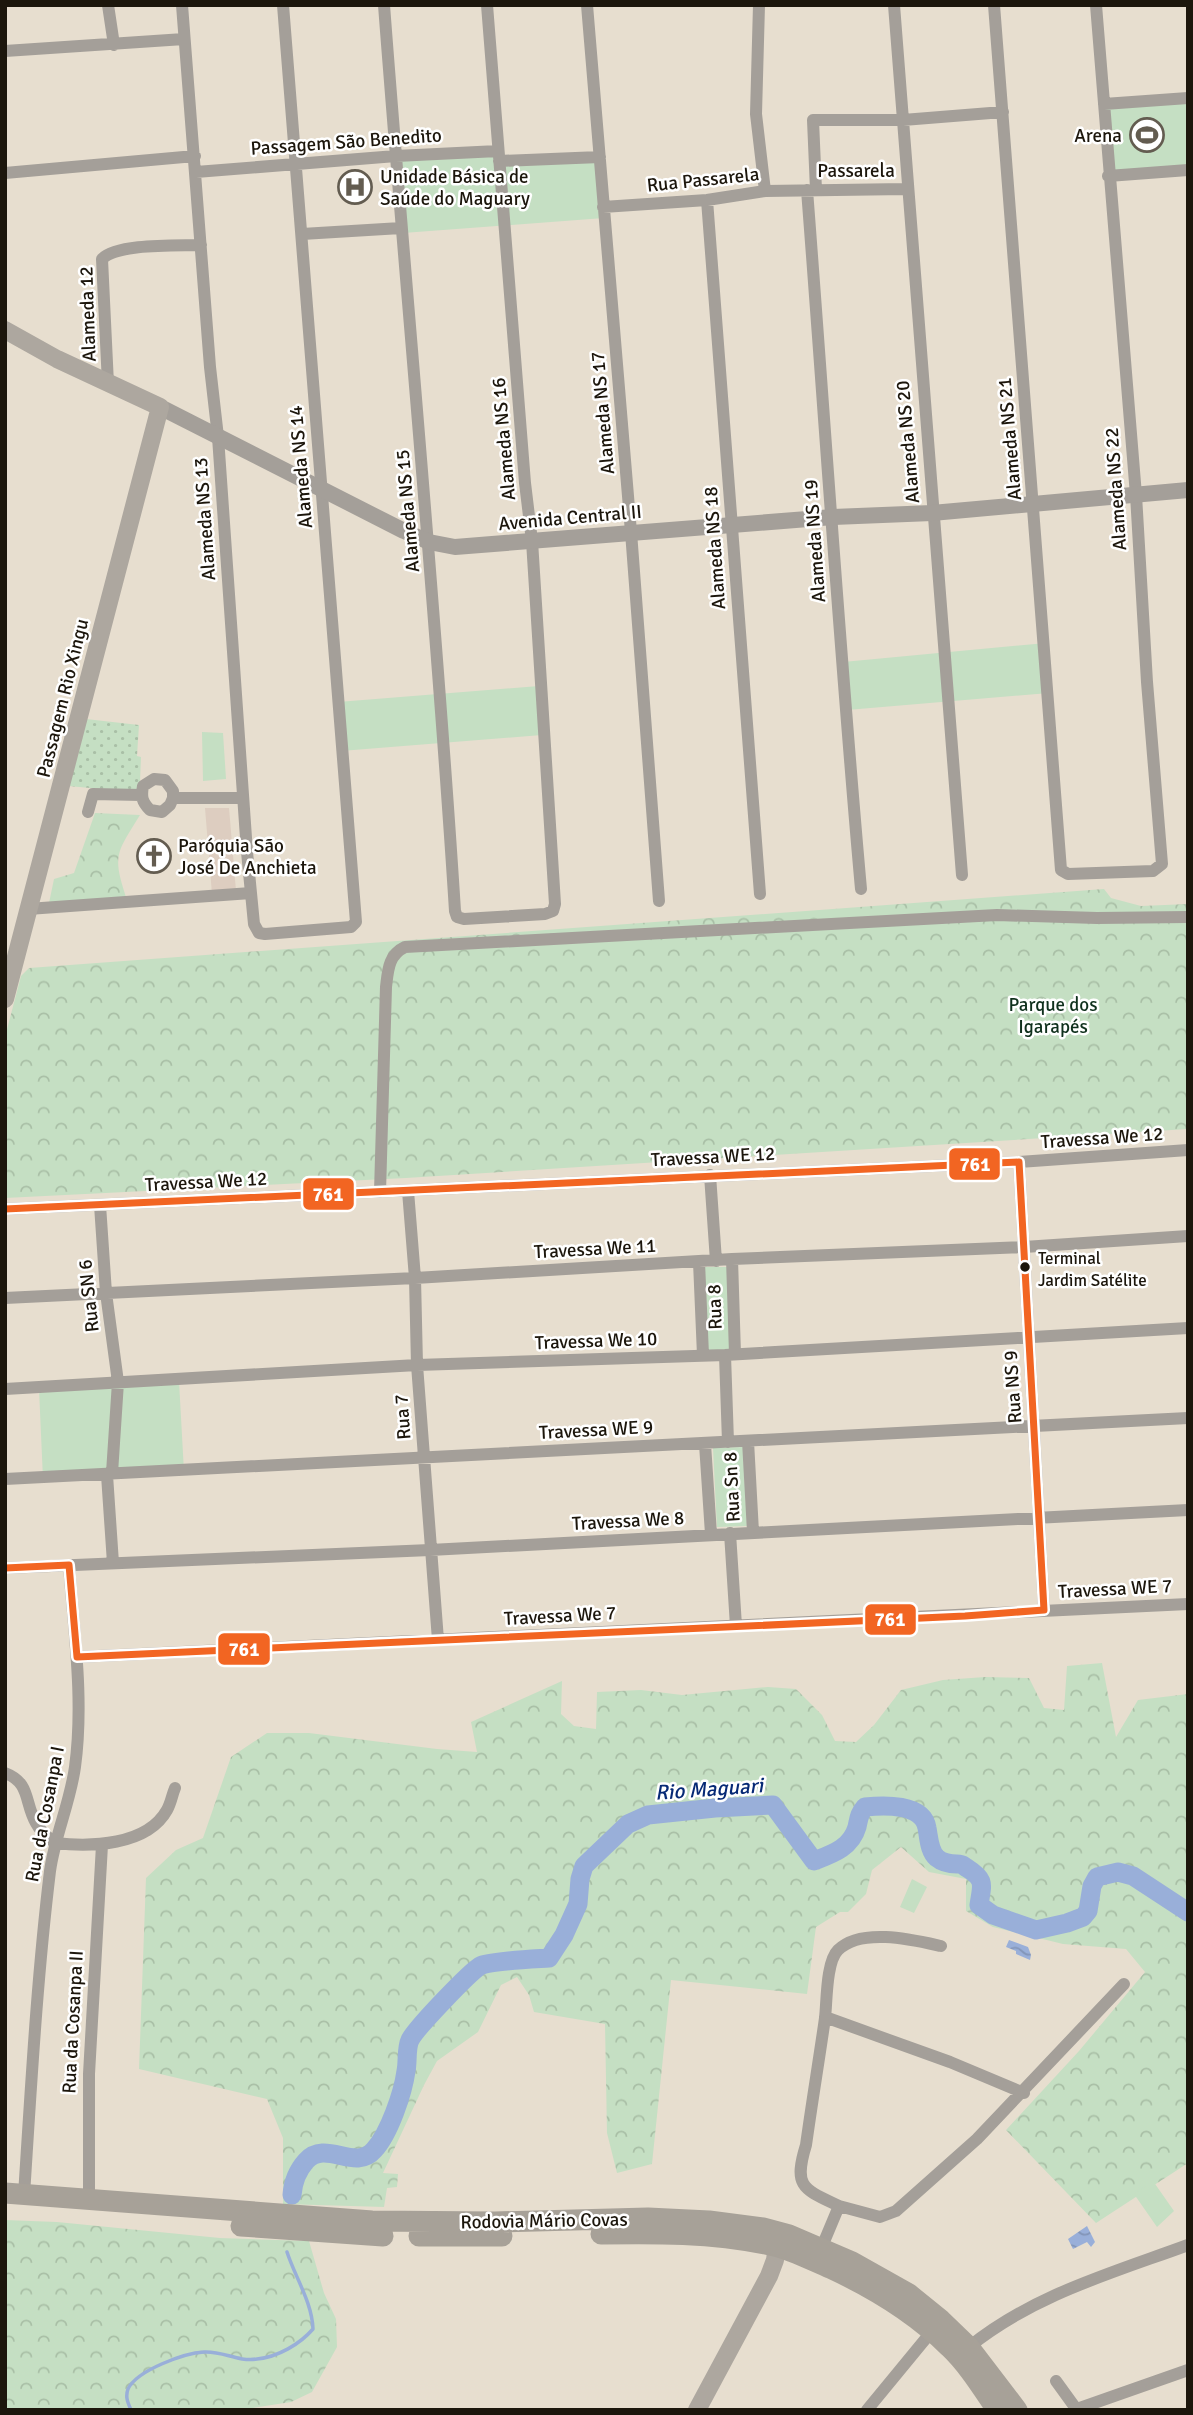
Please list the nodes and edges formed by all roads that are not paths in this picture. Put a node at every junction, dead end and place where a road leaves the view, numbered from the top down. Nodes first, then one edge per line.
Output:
1 (108, 5) edge
2 (182, 5) edge
3 (283, 5) edge
4 (384, 5) edge
5 (487, 5) edge
6 (587, 5) edge
7 (759, 5) edge
8 (894, 5) edge
9 (994, 5) edge
10 (1096, 5) edge
11 (184, 38) junction
12 (114, 45) junction
13 (5, 51) edge
14 (1188, 98) edge
15 (1104, 104) junction
16 (1003, 112) junction
17 (903, 120) junction
18 (195, 156) junction
19 (396, 156) junction
20 (499, 156) junction
21 (600, 157) junction
22 (295, 164) junction
23 (1188, 170) edge
24 (196, 172) junction
25 (5, 173) edge
26 (1108, 176) junction
27 (906, 189) junction
28 (811, 190) junction
29 (765, 191) junction
30 (707, 200) junction
31 (603, 207) junction
32 (401, 228) junction
33 (302, 234) junction
34 (201, 245) junction
35 (5, 330) edge
36 (108, 384) junction
37 (160, 407) junction
38 (218, 437) junction
39 (321, 489) junction
40 (1188, 491) edge
41 (1136, 495) junction
42 (1034, 504) junction
43 (932, 513) junction
44 (832, 517) junction
45 (732, 525) junction
46 (631, 532) junction
47 (532, 541) junction
48 (429, 542) junction
49 (141, 795) junction
50 (173, 798) junction
51 (243, 798) junction
52 (88, 812) dead end
53 (1061, 870) joint
54 (962, 875) dead end
55 (861, 889) dead end
56 (251, 893) junction
57 (760, 894) dead end
58 (659, 901) dead end
59 (28, 909) junction
60 (553, 911) joint
61 (1188, 917) edge
62 (354, 926) joint
63 (5, 999) edge
64 (1188, 1150) edge
65 (1019, 1162) junction
66 (710, 1175) junction
67 (408, 1191) junction
68 (380, 1192) junction
69 (100, 1205) junction
70 (5, 1209) edge
71 (1188, 1236) edge
72 (1024, 1247) junction
73 (732, 1259) junction
74 (716, 1261) junction
75 (699, 1262) junction
76 (415, 1278) junction
77 (106, 1293) junction
78 (5, 1298) edge
79 (1188, 1328) edge
80 (1028, 1338) junction
81 (730, 1354) junction
82 (703, 1355) junction
83 (417, 1365) junction
84 (118, 1382) junction
85 (5, 1389) edge
86 (1188, 1418) edge
87 (1034, 1427) junction
88 (748, 1441) junction
89 (729, 1442) junction
90 (705, 1444) junction
91 (424, 1457) junction
92 (110, 1474) junction
93 (5, 1479) edge
94 (1188, 1510) edge
95 (1040, 1517) junction
96 (753, 1532) junction
97 (730, 1533) junction
98 (711, 1534) junction
99 (430, 1550) junction
100 (113, 1563) junction
101 (69, 1565) junction
102 (5, 1569) edge
103 (1188, 1604) edge
104 (1044, 1610) junction
105 (736, 1626) junction
106 (438, 1640) junction
107 (77, 1657) junction
108 (5, 1773) edge
109 (175, 1788) dead end
110 (55, 1843) junction
111 (102, 1845) junction
112 (941, 1946) dead end
113 (1125, 1984) dead end
114 (825, 2017) junction
115 (1024, 2093) junction
116 (11, 2198) edge
117 (89, 2201) junction
118 (839, 2206) junction
119 (778, 2239) junction
120 (1188, 2245) edge
121 (821, 2249) junction
122 (932, 2331) junction
123 (969, 2347) junction
124 (1188, 2370) edge
125 (1056, 2382) dead end
126 (697, 2410) edge
127 (867, 2410) edge
128 (997, 2410) edge
129 (1017, 2410) edge
130 (1077, 2410) edge

1 - 12 street
2 - 11 street, Alameda NS 13
3 - 22 street, Alameda NS 14
4 - 19 street, Alameda NS 15
5 - 20 street, Alameda NS 16
6 - 21 street, Alameda NS 17
7 - 29 street
8 - 17 street, Alameda NS 20
9 - 16 street, Alameda NS 21
10 - 15 street, Alameda NS 22
11 - 12 street
11 - 18 street, Alameda NS 13
12 - 13 street
14 - 15 street
15 - 26 street, Alameda NS 22
16 - 17 street
16 - 42 street, Alameda NS 21
17 - 27 street, Alameda NS 20
17 - 28 street, Alameda NS 19
18 - 24 street, Alameda NS 13
18 - 25 street
19 - 20 street, Passagem São Benedito
19 - 22 street, Passagem São Benedito
19 - 32 street, Alameda NS 15
20 - 21 street, Passagem São Benedito
20 - 47 street, Alameda NS 16
21 - 31 street, Alameda NS 17
22 - 24 street, Passagem São Benedito
22 - 33 street, Alameda NS 14
23 - 26 street
24 - 34 street, Alameda NS 13
26 - 41 street, Alameda NS 22
27 - 28 street, Passarela
27 - 43 street, Alameda NS 20
28 - 29 street, Rua Passarela
28 - 44 street, Alameda NS 19
29 - 30 street, Rua Passarela
30 - 31 street, Rua Passarela
30 - 45 street, Alameda NS 18
31 - 46 street, Alameda NS 17
32 - 33 street
32 - 48 street, Alameda NS 15
33 - 39 street, Alameda NS 14
34 - 36 street, Alameda 12
34 - 38 street, Alameda NS 13
35 - 36 main road, Avenida Central II
36 - 37 main road, Avenida Central II
37 - 38 street, Avenida Central II
37 - 59 main road, Passagem Rio Xingu
38 - 39 street, Avenida Central II
38 - 51 street, Alameda NS 13
39 - 48 street, Avenida Central II
39 - 62 street, Alameda NS 14
40 - 41 street, Avenida Central II
41 - 42 street, Avenida Central II
41 - 53 street, Alameda NS 22
42 - 43 street, Avenida Central II
42 - 53 street, Alameda NS 21
43 - 44 street, Avenida Central II
43 - 54 street, Alameda NS 20
44 - 45 street, Avenida Central II
44 - 55 street, Alameda NS 19
45 - 46 street, Avenida Central II
45 - 57 street, Alameda NS 18
46 - 47 street, Avenida Central II
46 - 58 street, Alameda NS 17
47 - 48 street, Avenida Central II
47 - 60 street, Alameda NS 16
48 - 60 street, Alameda NS 15
49 - 50 street
49 - 50 street
49 - 52 street
50 - 51 street
51 - 56 street, Alameda NS 13
56 - 59 street
56 - 62 street, Alameda NS 13
59 - 63 main road, Passagem Rio Xingu
61 - 68 street
64 - 65 street, Travessa We 12
65 - 66 street, Travessa WE 12
65 - 72 street, Rua NS 9
66 - 67 street, Travessa WE 12
66 - 74 street, Rua 8
67 - 68 street, Travessa We 12
67 - 76 street, Rua 7
68 - 69 street, Travessa We 12
69 - 70 street, Travessa We 12
69 - 77 street, Rua SN 6
71 - 72 street, Travessa We 11
72 - 73 street, Travessa We 11
72 - 80 street, Rua NS 9
73 - 74 street, Travessa We 11
73 - 81 street, Rua 8
74 - 75 street, Travessa We 11
75 - 76 street, Travessa We 11
75 - 82 street, Rua 8
76 - 77 street, Travessa We 11
76 - 83 street, Rua 7
77 - 78 street, Travessa We 11
77 - 84 street, Rua SN 6
79 - 80 street, Travessa We 10
80 - 81 street, Travessa We 10
80 - 87 street, Rua NS 9
81 - 82 street, Travessa We 10
81 - 89 street, Rua 8
82 - 83 street, Travessa We 10
83 - 84 street, Travessa We 10
83 - 91 street, Rua 7
84 - 85 street, Travessa We 10
84 - 92 street, Rua SN 6
86 - 87 street, Travessa WE 9
87 - 88 street, Travessa WE 9
87 - 95 street, Rua NS 9
88 - 89 street, Travessa WE 9
88 - 96 street, Rua Sn 8
89 - 90 street, Travessa WE 9
90 - 91 street, Travessa WE 9
90 - 98 street
91 - 92 street, Travessa WE 9
91 - 99 street, Rua 7
92 - 93 street, Travessa WE 9
92 - 100 street
94 - 95 street, Travessa We 8
95 - 96 street, Travessa We 8
95 - 104 street, Rua NS 9
96 - 97 street, Travessa We 8
97 - 98 street, Travessa We 8
97 - 105 street
98 - 99 street, Travessa We 8
99 - 100 street, Travessa We 8
99 - 106 street, Rua 7
100 - 101 street, Travessa We 8
101 - 102 street
101 - 107 street, Rua da Cosanpa I
103 - 104 street, Travessa WE 7
104 - 105 street, Travessa We 7
105 - 106 street, Travessa We 7
106 - 107 street, Travessa We 7
107 - 110 street, Rua da Cosanpa I
108 - 110 street
109 - 111 street
110 - 111 street
110 - 116 street, Rua da Cosanpa I
111 - 117 street, Rua da Cosanpa II
112 - 114 street
113 - 115 street
114 - 115 street
114 - 118 street
115 - 118 street
116 - 117 main road, Rodovia Mário Covas
116 - 119 main road, Rodovia Mário Covas
117 - 119 main road, Rodovia Mário Covas
118 - 121 street
119 - 121 main road, Rodovia Mário Covas
119 - 122 main road, Rodovia Mário Covas
119 - 126 main road
120 - 123 street
121 - 123 main road, Rodovia Mário Covas
122 - 127 street
122 - 128 main road, Rodovia Mário Covas
123 - 129 main road, Rodovia Mário Covas
124 - 130 street
125 - 130 street

